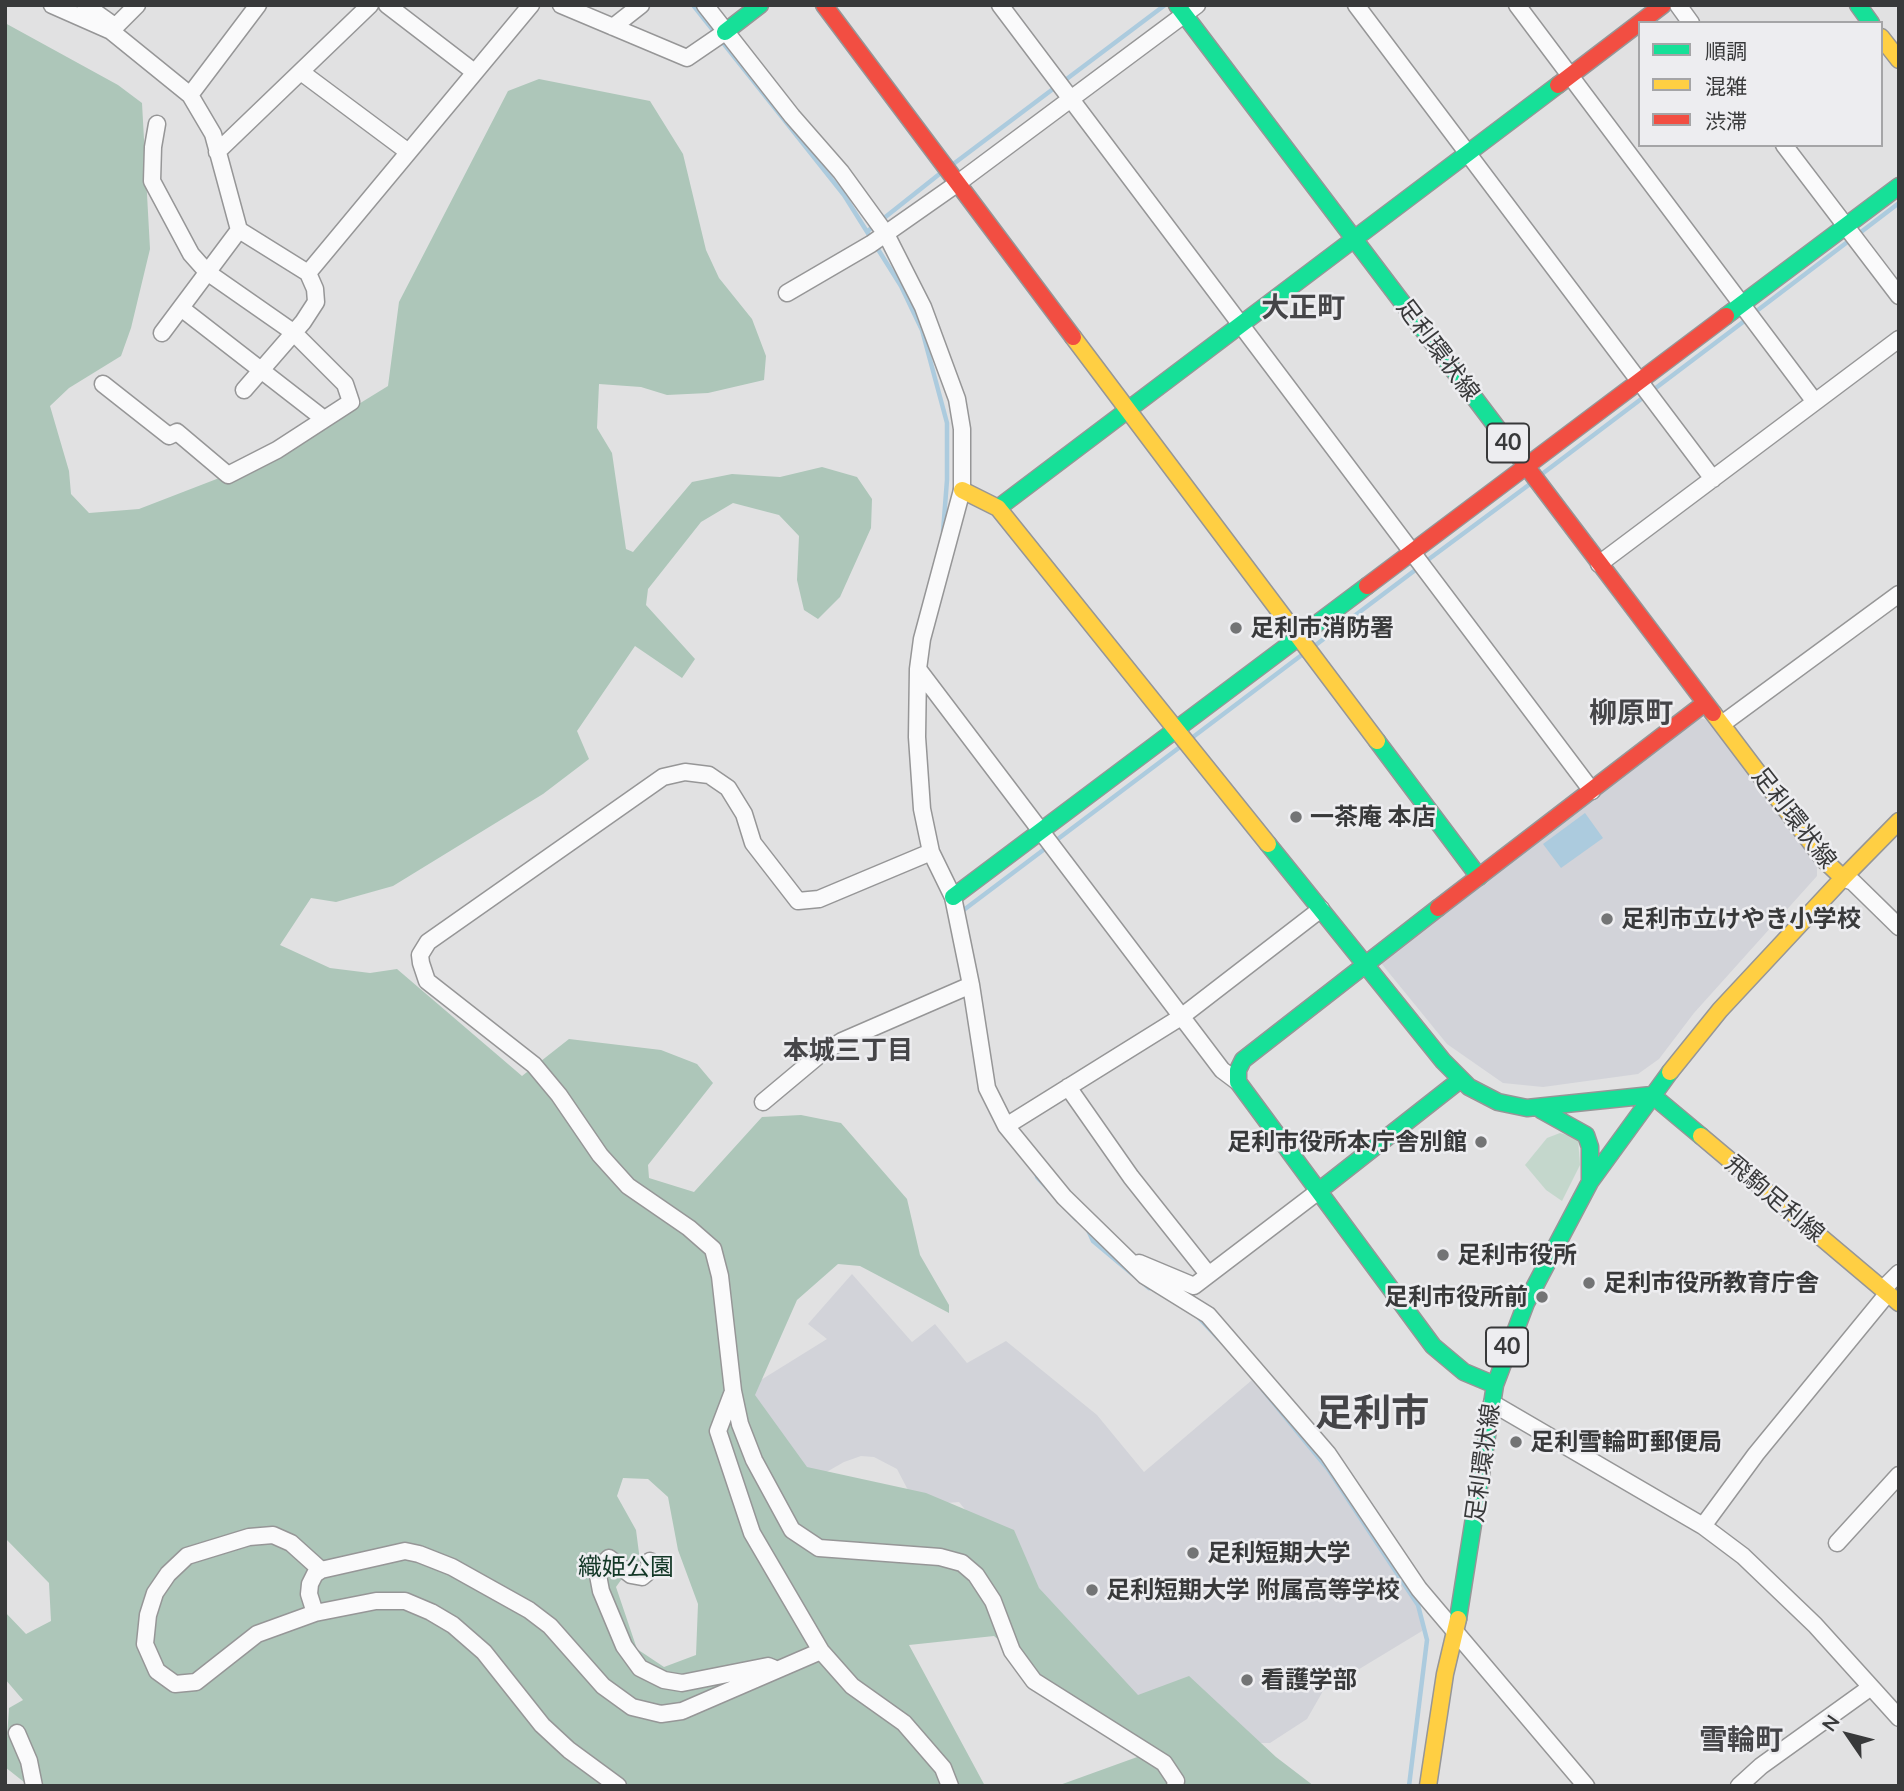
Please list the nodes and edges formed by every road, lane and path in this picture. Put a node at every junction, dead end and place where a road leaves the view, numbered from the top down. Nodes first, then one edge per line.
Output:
1 (52, 5) edge
2 (85, 5) edge
3 (137, 5) edge
4 (258, 5) edge
5 (370, 5) edge
6 (387, 5) edge
7 (531, 5) edge
8 (561, 5) edge
9 (642, 5) edge
10 (705, 5) edge
11 (760, 5) edge
12 (824, 5) edge
13 (1000, 5) edge
14 (1356, 5) edge
15 (1517, 5) edge
16 (1663, 5) edge
17 (1678, 5) edge
18 (1858, 5) edge
19 (1186, 8) edge
20 (1642, 21) edge
21 (1690, 21) edge
22 (1870, 21) edge
23 (1638, 24) edge
24 (612, 27) junction
25 (111, 31) junction
26 (725, 32) junction
27 (1883, 40) edge
28 (1899, 60) edge
29 (473, 71) junction
30 (301, 72) junction
31 (1569, 75) junction
32 (190, 95) junction
33 (1071, 101) junction
34 (157, 124) dead end
35 (1786, 147) edge
36 (407, 151) junction
37 (1467, 151) junction
38 (217, 152) junction
39 (958, 184) junction
40 (1899, 186) edge
41 (1846, 226) junction
42 (239, 230) junction
43 (886, 234) junction
44 (1354, 239) junction
45 (207, 272) junction
46 (308, 273) junction
47 (787, 293) dead end
48 (1899, 296) edge
49 (1741, 305) junction
50 (181, 308) junction
51 (1241, 322) junction
52 (293, 332) junction
53 (162, 333) dead end
54 (1899, 339) edge
55 (260, 370) junction
56 (1639, 382) junction
57 (103, 384) dead end
58 (244, 390) dead end
59 (1815, 402) junction
60 (1128, 409) junction
61 (324, 419) junction
62 (1527, 468) junction
63 (1713, 479) junction
64 (962, 490) junction
65 (998, 508) junction
66 (1412, 551) junction
67 (1600, 564) junction
68 (1899, 594) edge
69 (1299, 636) junction
70 (918, 669) junction
71 (1706, 703) junction
72 (1722, 724) junction
73 (1176, 730) junction
74 (1592, 791) junction
75 (1899, 821) edge
76 (1040, 832) junction
77 (932, 852) junction
78 (1479, 877) junction
79 (1843, 878) junction
80 (953, 897) junction
81 (1321, 909) junction
82 (1899, 928) edge
83 (1364, 964) junction
84 (971, 985) junction
85 (1181, 1017) junction
86 (1460, 1080) junction
87 (1238, 1082) junction
88 (1068, 1087) junction
89 (1652, 1096) junction
90 (763, 1102) dead end
91 (1538, 1108) junction
92 (1006, 1126) junction
93 (1590, 1182) junction
94 (1320, 1189) junction
95 (1126, 1258) junction
96 (1899, 1273) edge
97 (1208, 1274) junction
98 (1890, 1295) edge
99 (1495, 1385) junction
100 (733, 1391) junction
101 (1492, 1403) junction
102 (1899, 1475) edge
103 (1703, 1525) junction
104 (1837, 1544) dead end
105 (650, 1561) dead end
106 (321, 1570) junction
107 (315, 1614) junction
108 (1455, 1633) junction
109 (821, 1651) junction
110 (778, 1671) junction
111 (1871, 1688) junction
112 (1899, 1718) edge
113 (18, 1733) dead end
114 (34, 1786) edge
115 (618, 1786) edge
116 (950, 1786) edge
117 (1175, 1786) edge
118 (1428, 1786) edge
119 (1586, 1786) edge
120 (1739, 1786) edge

1 - 25 street
2 - 25 street
3 - 25 street
4 - 32 street
5 - 30 street
6 - 29 street
7 - 29 street
8 - 24 street
9 - 24 street
10 - 26 street
11 - 26 main road
12 - 39 main road
13 - 33 street
14 - 37 street
15 - 31 street
16 - 20 main road
17 - 21 street
18 - 22 main road
19 - 33 street
19 - 44 main road, 足利環状線 / 40
23 - 31 main road
24 - 26 street
25 - 32 street
26 - 43 street
27 - 28 main road
29 - 36 street
30 - 36 street
30 - 38 street
31 - 37 main road
31 - 49 street
32 - 38 street
33 - 39 street
33 - 51 street
34 - 45 street
35 - 41 street
36 - 46 street
37 - 44 main road
37 - 56 street
38 - 42 street
39 - 43 street
39 - 60 main road
40 - 41 main road
41 - 48 street
41 - 49 main road
42 - 45 street
42 - 46 street
43 - 47 street
43 - 64 street
44 - 51 main road
44 - 62 main road, 足利環状線 / 40
45 - 50 street
45 - 52 street
46 - 52 street
49 - 56 main road
49 - 59 street
50 - 53 street
50 - 55 street
51 - 60 main road
51 - 66 street
52 - 55 street
52 - 61 street
54 - 59 street
55 - 58 street
55 - 61 street
56 - 62 main road
56 - 63 street
57 - 61 street
59 - 63 street
60 - 65 main road
60 - 69 main road
62 - 66 main road
62 - 67 main road, 足利環状線 / 40
63 - 67 street
64 - 65 main road
64 - 70 street
65 - 73 main road
66 - 69 main road
66 - 74 street
67 - 71 main road, 足利環状線 / 40
68 - 72 street
69 - 73 main road
69 - 78 main road
70 - 76 street
70 - 77 street
71 - 72 main road, 足利環状線 / 40
71 - 74 main road
72 - 79 main road, 足利環状線 / 40
73 - 76 main road
73 - 81 main road
74 - 78 main road
75 - 79 main road
76 - 80 main road
76 - 85 street
77 - 80 street
77 - 100 street
78 - 83 main road
79 - 82 street
79 - 89 main road, 足利環状線 / 40
80 - 84 street
81 - 83 main road
81 - 85 street
83 - 86 main road
83 - 87 main road
84 - 90 street
84 - 92 street
85 - 87 street
85 - 88 street
86 - 91 main road
86 - 94 main road
87 - 94 main road
88 - 92 street
88 - 97 street
89 - 91 main road
89 - 93 main road, 足利環状線 / 40
89 - 98 main road, 飛駒足利線
91 - 93 main road
92 - 95 street
93 - 99 main road, 足利環状線 / 40
94 - 97 street
94 - 99 main road
95 - 97 street
95 - 108 street
96 - 98 street
98 - 103 street
99 - 101 main road, 足利環状線 / 40
100 - 109 street
100 - 117 street
101 - 103 street
101 - 108 main road, 足利環状線 / 40
102 - 104 street
103 - 111 street
105 - 110 street
106 - 107 street
106 - 107 street
106 - 110 street
107 - 115 street
108 - 118 main road, 足利環状線 / 40
108 - 119 street
109 - 110 street
109 - 116 street
111 - 112 street
111 - 120 street
113 - 114 street

